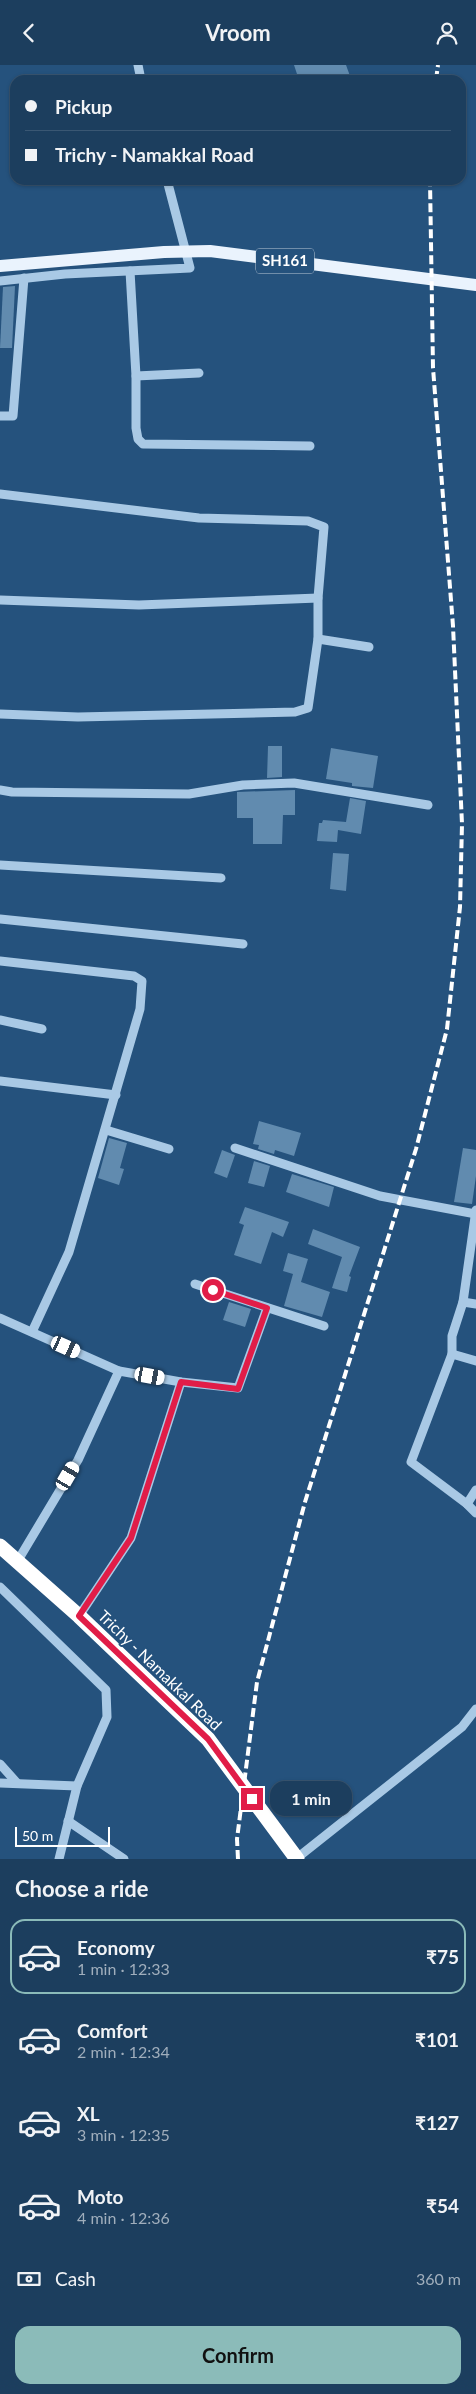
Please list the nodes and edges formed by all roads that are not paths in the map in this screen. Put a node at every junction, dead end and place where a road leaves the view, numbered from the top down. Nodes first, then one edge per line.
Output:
1 (168, 185) edge
2 (0, 267) edge
3 (130, 271) junction
4 (24, 278) junction
5 (0, 281) edge
6 (476, 285) edge
7 (199, 373) dead end
8 (136, 376) junction
9 (0, 416) edge
10 (310, 446) dead end
11 (0, 494) edge
12 (318, 598) junction
13 (0, 600) edge
14 (318, 639) junction
15 (369, 647) dead end
16 (0, 714) edge
17 (0, 790) edge
18 (428, 805) dead end
19 (0, 865) edge
20 (221, 878) dead end
21 (0, 919) edge
22 (243, 943) dead end
23 (0, 961) edge
24 (0, 1020) edge
25 (42, 1029) dead end
26 (0, 1081) edge
27 (116, 1095) junction
28 (106, 1130) junction
29 (235, 1148) dead end
30 (169, 1149) dead end
31 (476, 1213) edge
32 (195, 1284) dead end
33 (463, 1301) junction
34 (476, 1304) edge
35 (267, 1308) junction
36 (0, 1318) edge
37 (324, 1326) dead end
38 (32, 1332) junction
39 (452, 1354) junction
40 (476, 1361) edge
41 (119, 1371) junction
42 (181, 1382) junction
43 (476, 1491) edge
44 (467, 1504) junction
45 (476, 1513) edge
46 (0, 1546) edge
47 (17, 1562) junction
48 (0, 1587) edge
49 (79, 1616) junction
50 (476, 1709) edge
51 (0, 1764) edge
52 (0, 1783) edge
53 (17, 1783) junction
54 (76, 1786) junction
55 (68, 1821) junction
56 (59, 1859) edge
57 (124, 1859) edge
58 (297, 1859) edge

1 - 3 street
2 - 6 main road, SH161
3 - 4 street
3 - 8 street
4 - 5 street
4 - 9 street
7 - 8 street
8 - 10 street
11 - 12 street
12 - 13 street
12 - 14 street
14 - 15 street
14 - 16 street
17 - 18 street
19 - 20 street
21 - 22 street
23 - 27 street
24 - 25 street
26 - 27 street
27 - 28 street
28 - 30 street
28 - 38 street
29 - 31 street
31 - 33 street
32 - 35 street
33 - 34 street
33 - 39 street
35 - 37 street
35 - 42 street
36 - 38 street
38 - 41 street
39 - 40 street
39 - 44 street
41 - 42 street
41 - 47 street
42 - 49 street
43 - 44 street
44 - 45 street
46 - 47 highway, Trichy - Namakkal Road
47 - 49 highway, Trichy - Namakkal Road
48 - 54 street
49 - 58 highway, Trichy - Namakkal Road
50 - 58 street
51 - 53 street
52 - 53 street
53 - 54 street
54 - 55 street
55 - 56 street
55 - 57 street

